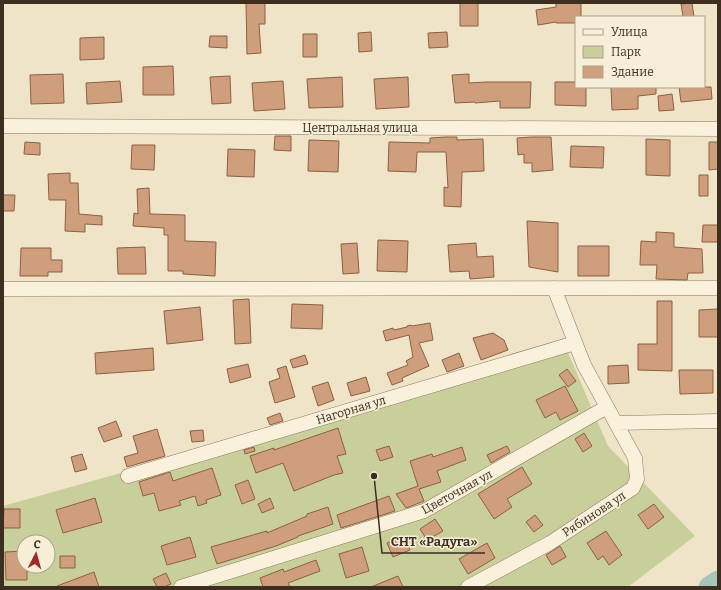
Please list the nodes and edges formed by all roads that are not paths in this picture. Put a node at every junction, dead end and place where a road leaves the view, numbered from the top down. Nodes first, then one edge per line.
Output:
1 (3, 126) edge
2 (718, 129) edge
3 (554, 288) junction
4 (718, 288) edge
5 (3, 289) edge
6 (575, 343) junction
7 (607, 407) junction
8 (718, 421) edge
9 (616, 423) junction
10 (128, 476) dead end
11 (182, 587) edge
12 (468, 587) edge

1 - 2 street, Центральная улица
3 - 4 street
3 - 5 street
3 - 6 street, Рябинова ул
6 - 7 street, Рябинова ул
6 - 10 street, Нагорная ул
7 - 9 street, Рябинова ул
7 - 11 street, Цветочная ул
8 - 9 street
9 - 12 street, Рябинова ул

